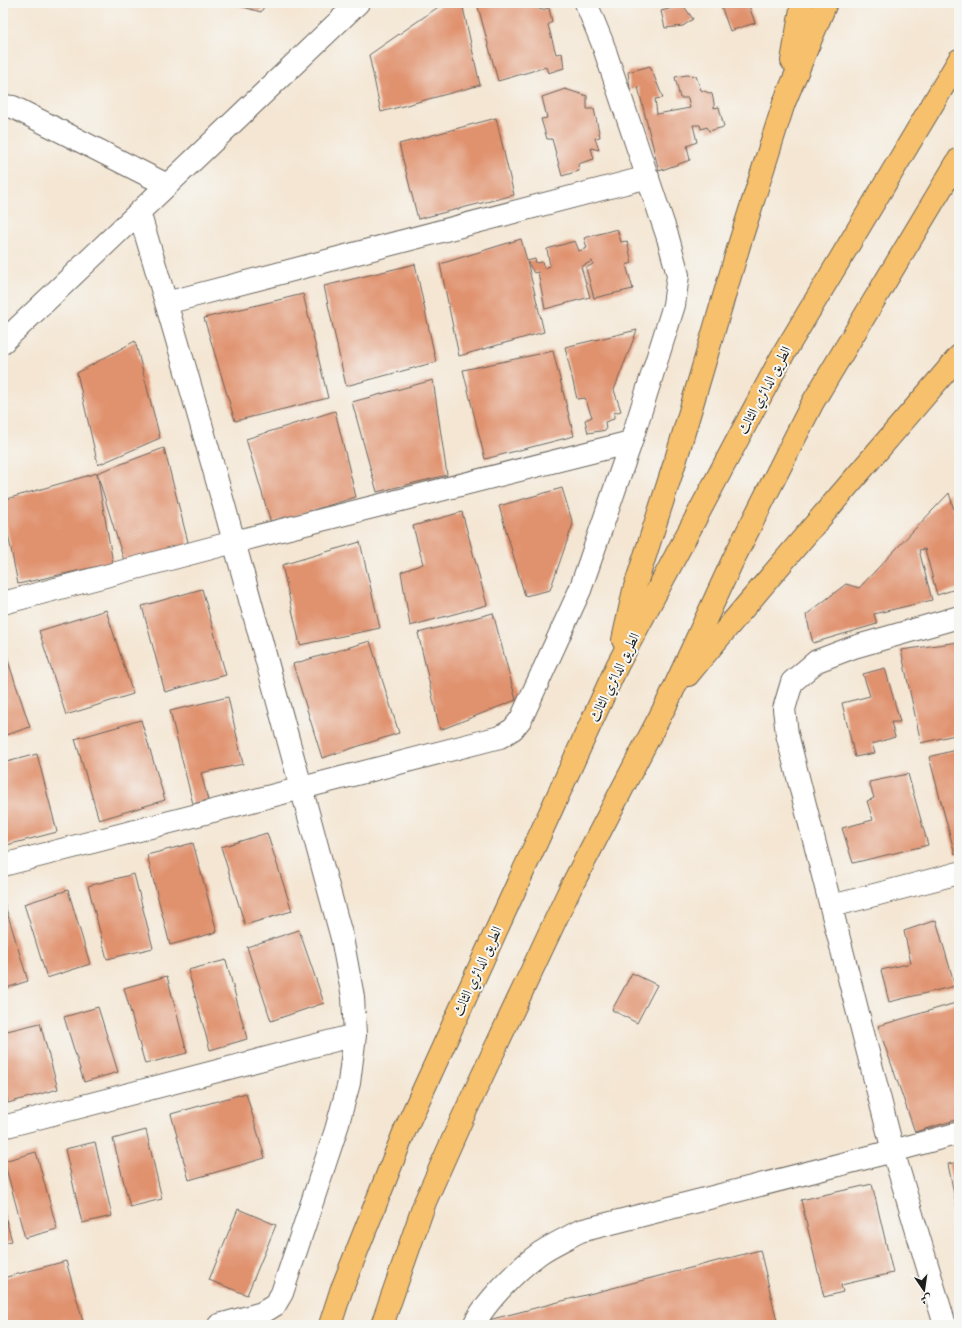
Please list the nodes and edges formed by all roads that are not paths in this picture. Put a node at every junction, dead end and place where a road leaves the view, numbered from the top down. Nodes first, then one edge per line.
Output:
1 (358, 3) edge
2 (586, 3) edge
3 (802, 3) edge
4 (826, 3) edge
5 (959, 60) edge
6 (784, 103) junction
7 (3, 106) edge
8 (959, 159) edge
9 (648, 177) junction
10 (167, 185) junction
11 (139, 212) junction
12 (166, 303) junction
13 (3, 342) edge
14 (959, 356) edge
15 (631, 442) junction
16 (234, 542) junction
17 (3, 603) edge
18 (959, 617) edge
19 (617, 666) junction
20 (668, 699) junction
21 (301, 788) junction
22 (3, 865) edge
23 (959, 873) edge
24 (832, 906) junction
25 (355, 1035) junction
26 (3, 1127) edge
27 (959, 1133) edge
28 (893, 1151) junction
29 (219, 1325) edge
30 (330, 1325) edge
31 (382, 1325) edge
32 (474, 1325) edge
33 (945, 1325) edge

1 - 10 street
2 - 9 street
3 - 6 highway
4 - 6 highway
5 - 19 highway, الطريق الدائري الثالث
6 - 19 highway
7 - 10 street
8 - 20 highway
9 - 12 street
9 - 15 street
10 - 11 street
11 - 12 street
11 - 13 street
12 - 16 street
14 - 20 highway
15 - 16 street
15 - 21 street
16 - 17 street
16 - 21 street
18 - 24 street
19 - 30 highway, الطريق الدائري الثالث
20 - 31 highway
21 - 22 street
21 - 25 street
23 - 24 street
24 - 28 street
25 - 26 street
25 - 29 street
27 - 28 street
28 - 32 street
28 - 33 street

